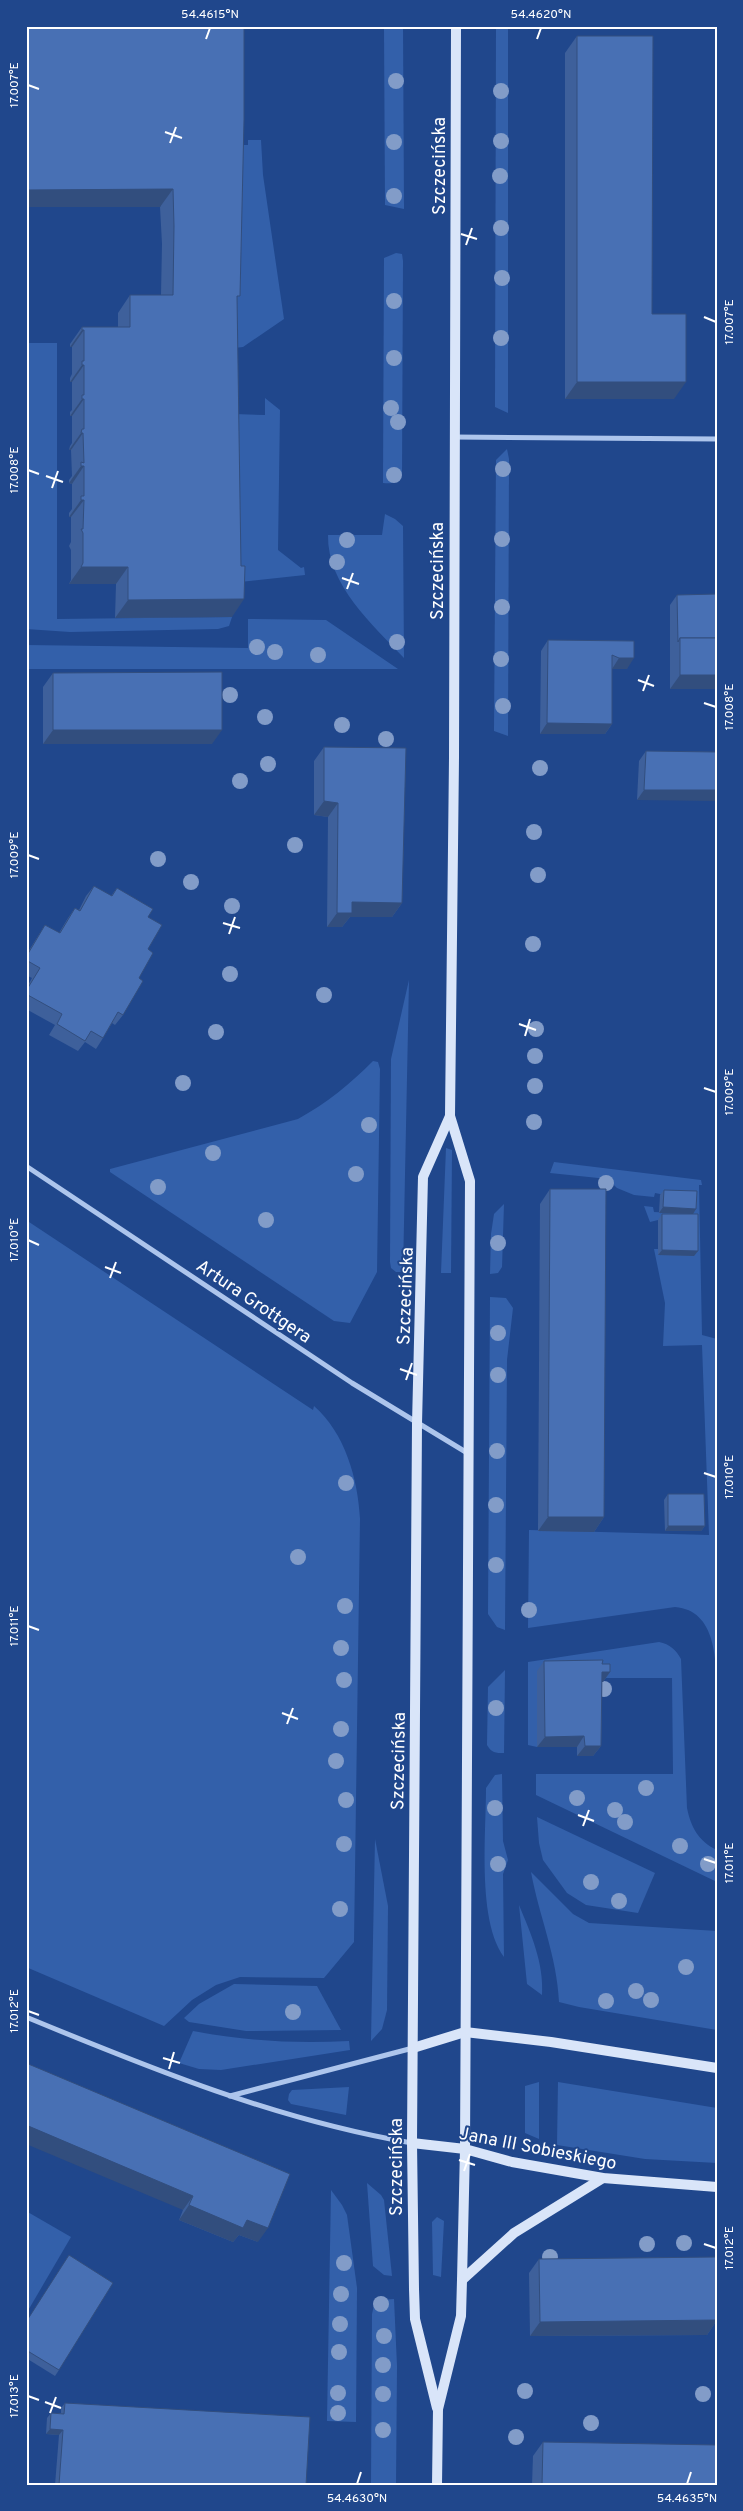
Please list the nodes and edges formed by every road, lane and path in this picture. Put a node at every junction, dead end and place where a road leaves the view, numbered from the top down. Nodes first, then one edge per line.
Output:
1 (456, 26) edge
2 (453, 437) junction
3 (717, 440) edge
4 (450, 1116) junction
5 (26, 1166) edge
6 (417, 1424) junction
7 (469, 1454) junction
8 (26, 2017) edge
9 (465, 2032) junction
10 (413, 2048) junction
11 (717, 2068) edge
12 (230, 2096) junction
13 (412, 2144) junction
14 (465, 2149) junction
15 (603, 2178) junction
16 (717, 2188) edge
17 (462, 2280) junction
18 (438, 2409) junction
19 (438, 2485) edge

1 - 2 street, Szczecińska
2 - 3 street
2 - 4 street, Szczecińska
4 - 6 street, Szczecińska
4 - 7 street, Szczecińska
5 - 6 street, Artura Grottgera
6 - 7 street, Artura Grottgera
6 - 10 street, Szczecińska
7 - 9 street, Szczecińska
8 - 12 street
9 - 10 street
9 - 11 street
9 - 14 street, Szczecińska
10 - 12 street
10 - 13 street, Szczecińska
12 - 13 street
13 - 14 street, Jana III Sobieskiego
13 - 18 street, Szczecińska
14 - 15 street, Jana III Sobieskiego
14 - 17 street, Szczecińska
15 - 16 street, Jana III Sobieskiego
15 - 17 street
17 - 18 street, Szczecińska
18 - 19 street, Szczecińska

